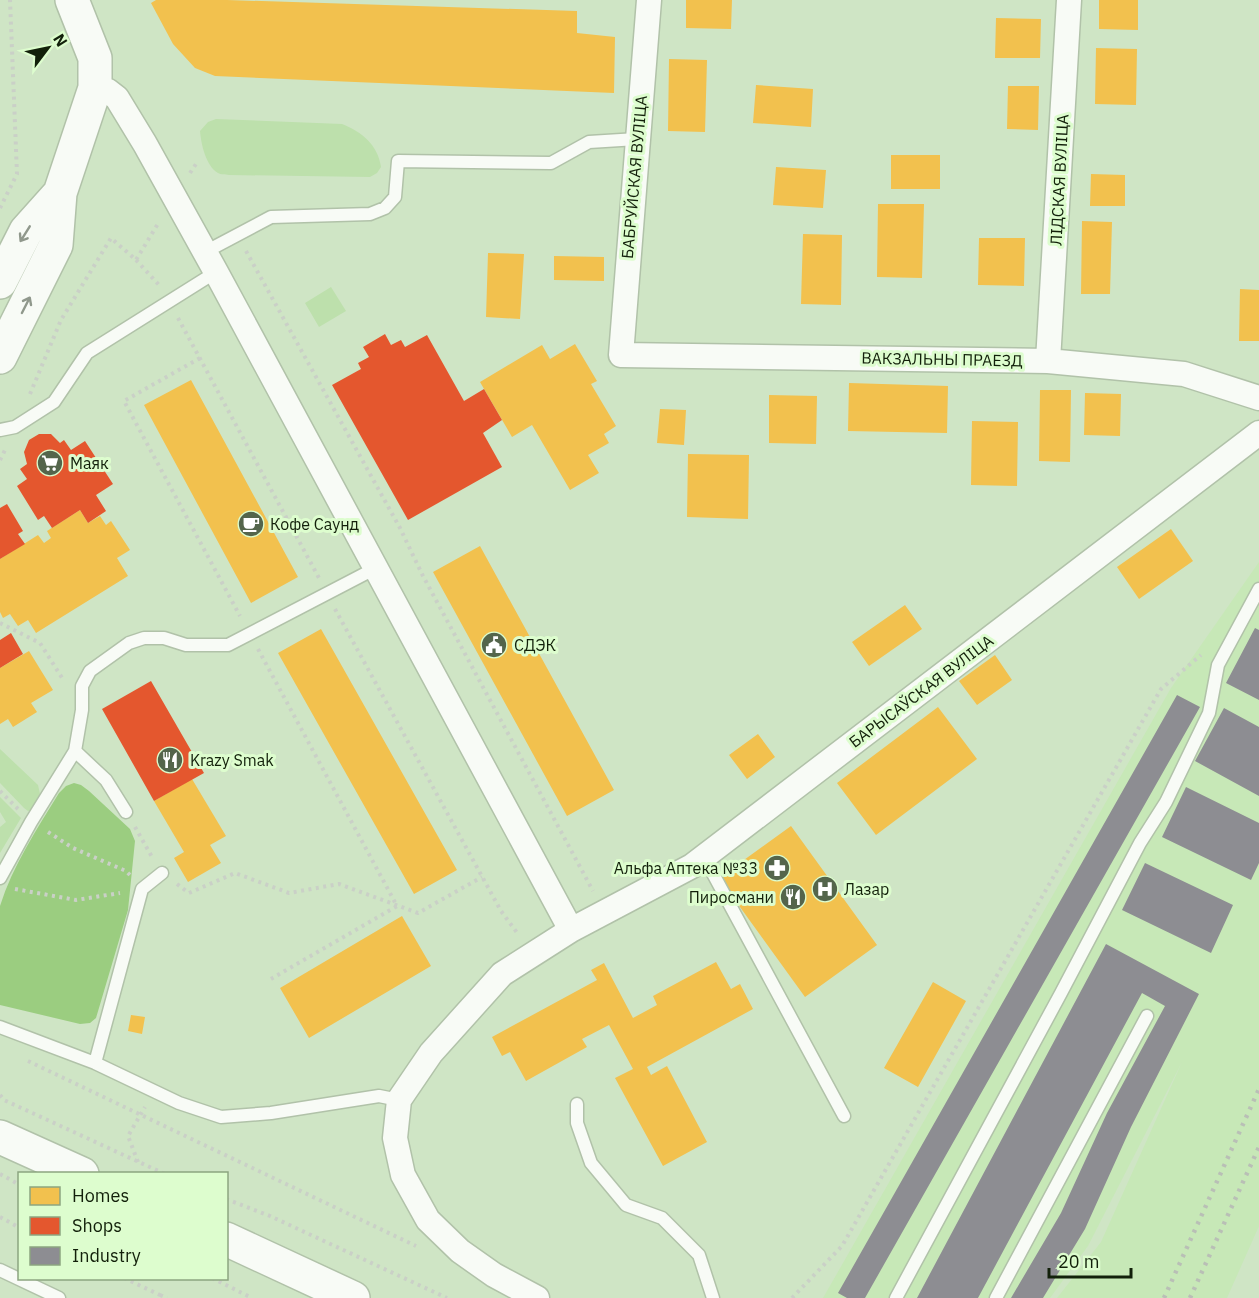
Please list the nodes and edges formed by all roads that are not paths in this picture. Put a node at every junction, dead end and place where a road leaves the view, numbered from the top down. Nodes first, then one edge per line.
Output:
1 (72, 0) edge
2 (650, 0) edge
3 (1069, 0) edge
4 (95, 88) junction
5 (637, 139) junction
6 (60, 193) junction
7 (210, 262) junction
8 (0, 282) edge
9 (621, 355) joint
10 (0, 357) edge
11 (1048, 361) junction
12 (1259, 398) edge
13 (0, 430) edge
14 (1259, 433) edge
15 (376, 568) junction
16 (1259, 589) edge
17 (1255, 607) edge
18 (75, 751) junction
19 (126, 812) road end
20 (704, 857) junction
21 (162, 873) road end
22 (0, 878) edge
23 (572, 930) junction
24 (1147, 1016) dead end
25 (0, 1027) edge
26 (94, 1063) junction
27 (399, 1100) junction
28 (577, 1104) dead end
29 (844, 1116) dead end
30 (0, 1137) edge
31 (79, 1172) edge
32 (240, 1245) edge
33 (0, 1270) edge
34 (18, 1279) edge
35 (21, 1280) edge
36 (59, 1298) edge
37 (353, 1298) edge
38 (537, 1298) edge
39 (713, 1298) edge
40 (896, 1298) edge
41 (996, 1298) edge

1 - 4 main road
2 - 5 street, БАБРУЙСКАЯ ВУЛІЦА
3 - 11 street, ЛІДСКАЯ ВУЛІЦА
4 - 6 main road
4 - 7 street
5 - 7 lane
5 - 9 street, БАБРУЙСКАЯ ВУЛІЦА
6 -> 8 main road
10 -> 6 main road
7 - 13 lane
7 - 15 street
9 - 11 street, ВАКЗАЛЬНЫ ПРАЕЗД
11 - 12 street, ВАКЗАЛЬНЫ ПРАЕЗД
14 - 20 street, БАРЫСАЎСКАЯ ВУЛІЦА
15 - 18 lane
15 - 23 street
16 - 17 lane
17 - 40 lane
18 - 19 lane
18 - 22 lane
20 - 23 street, БАРЫСАЎСКАЯ ВУЛІЦА
20 - 29 lane
21 - 26 lane
23 - 27 street, БАРЫСАЎСКАЯ ВУЛІЦА
24 - 41 lane
25 - 26 lane
26 - 27 lane
27 - 38 street
28 - 39 lane
30 - 31 main road
32 - 37 main road
33 - 34 lane
35 - 36 lane

